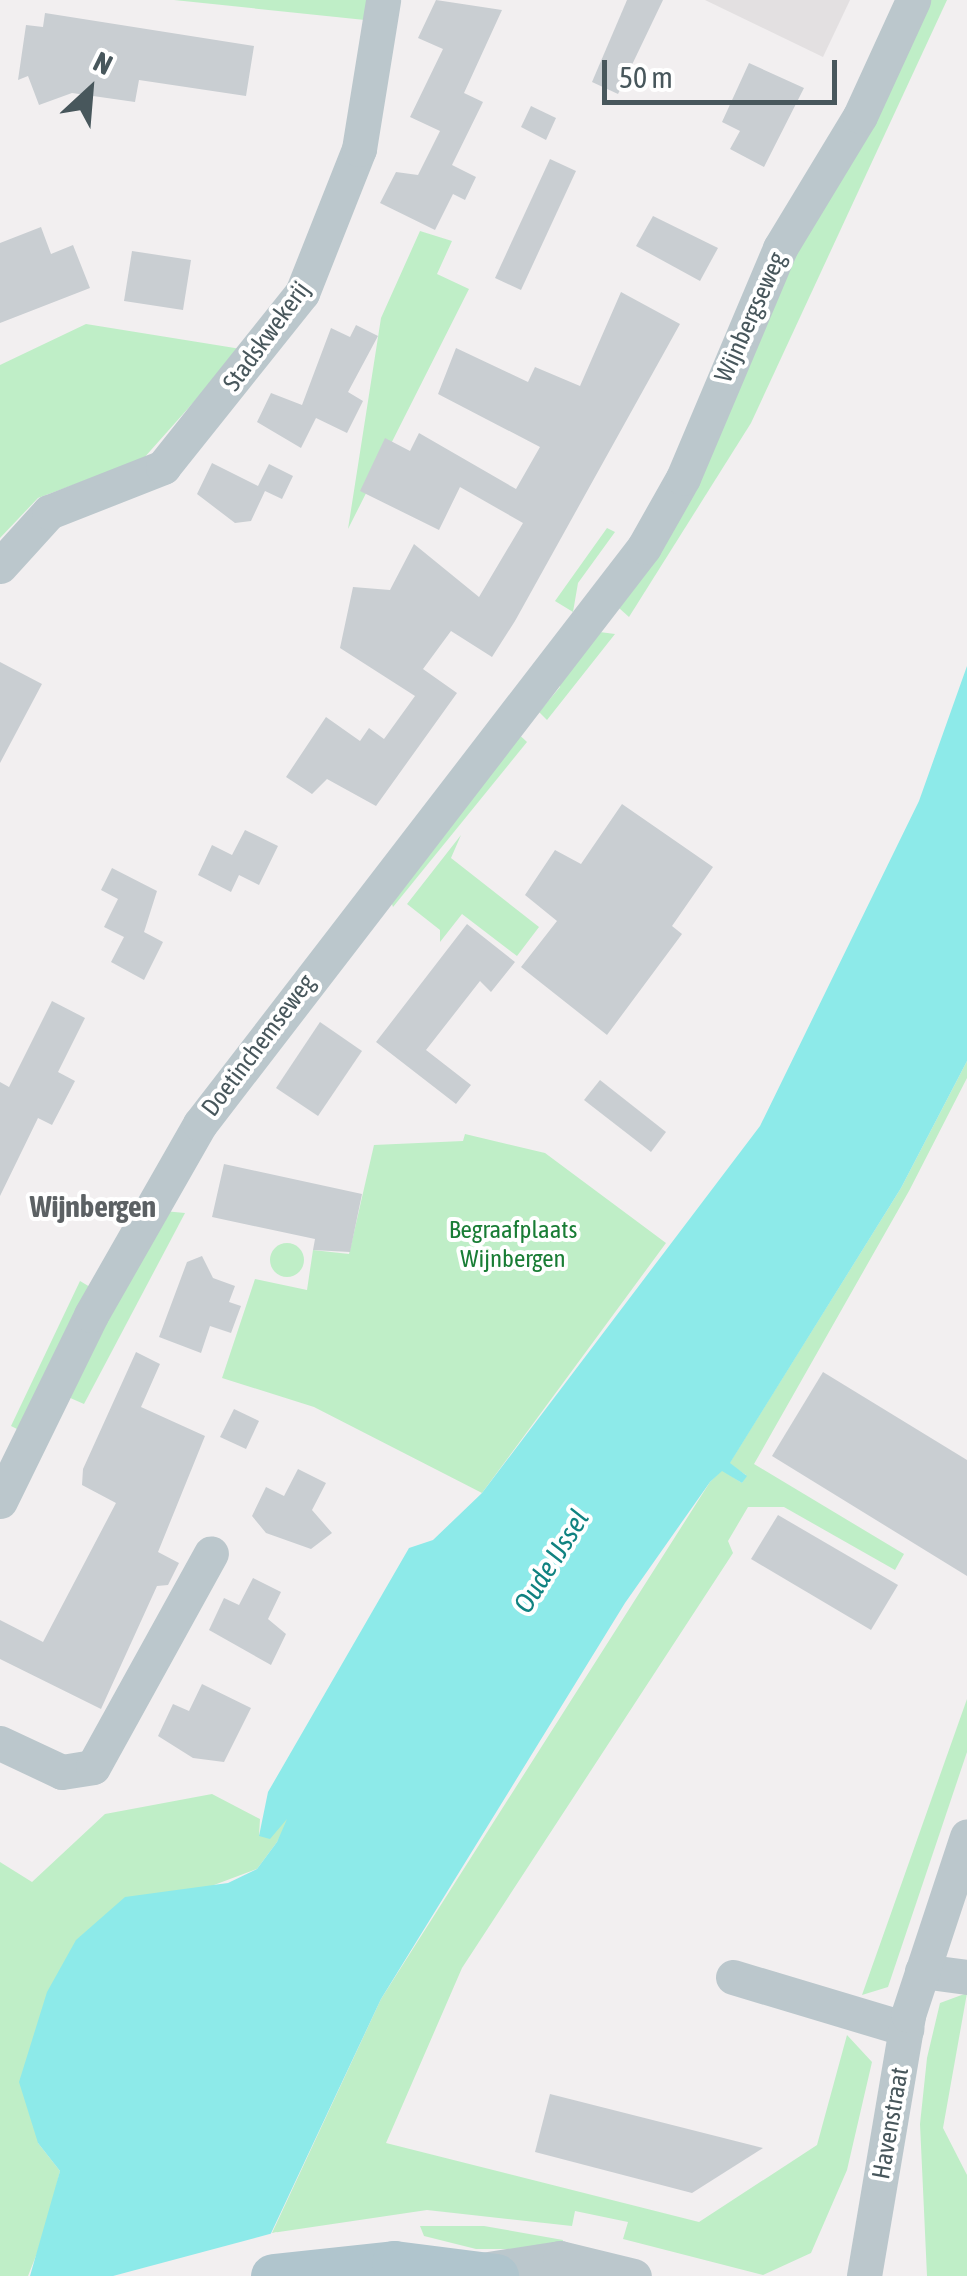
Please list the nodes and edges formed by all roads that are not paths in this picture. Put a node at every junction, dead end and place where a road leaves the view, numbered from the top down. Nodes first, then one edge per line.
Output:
1 (384, 0) edge
2 (913, 0) edge
3 (0, 566) edge
4 (578, 627) joint
5 (0, 1501) edge
6 (211, 1553) dead end
7 (0, 1743) edge
8 (967, 1837) edge
9 (922, 1971) junction
10 (733, 1976) dead end
11 (967, 1977) edge
12 (906, 2028) junction
13 (340, 2270) edge
14 (482, 2274) edge
15 (277, 2275) edge
16 (634, 2276) edge
17 (864, 2276) edge

1 - 3 street, Stadskwekerij
2 - 4 street, Wijnbergseweg
4 - 5 street, Doetinchemseweg
6 - 7 street
8 - 9 street, Havenstraat
9 - 11 street
9 - 12 street, Havenstraat
10 - 12 street
12 - 17 street, Havenstraat
13 - 14 main road
13 - 15 main road
14 - 16 street

